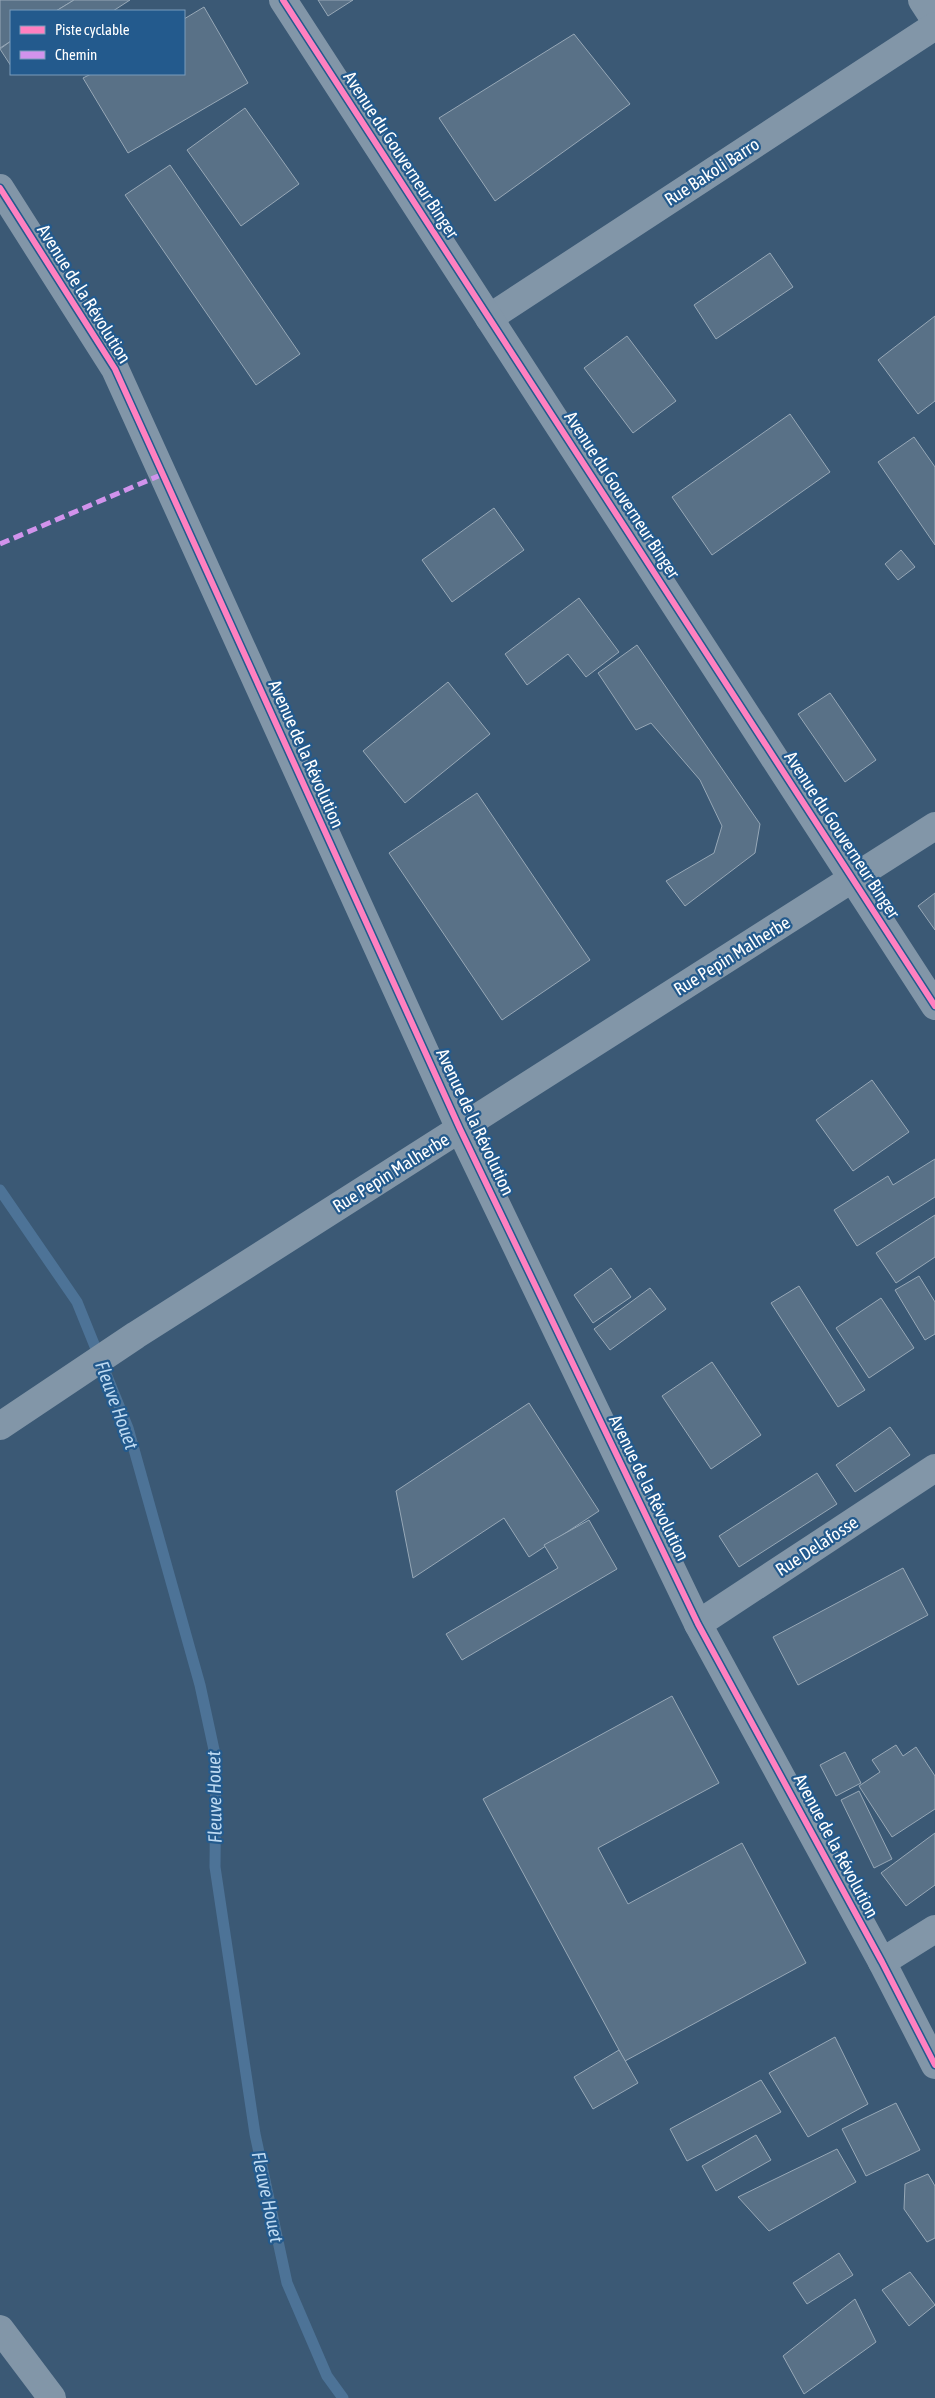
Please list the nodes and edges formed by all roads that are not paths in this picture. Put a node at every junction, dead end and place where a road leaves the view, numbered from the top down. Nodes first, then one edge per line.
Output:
1 (283, 0) edge
2 (922, 0) edge
3 (935, 20) edge
4 (935, 26) edge
5 (0, 188) edge
6 (489, 318) junction
7 (935, 826) edge
8 (853, 879) junction
9 (935, 1006) edge
10 (460, 1129) junction
11 (0, 1426) edge
12 (935, 1468) edge
13 (698, 1624) junction
14 (935, 1929) edge
15 (882, 1962) junction
16 (935, 2065) edge
17 (0, 2329) edge
18 (52, 2398) edge

1 - 6 street, Avenue du Gouverneur Binger
2 - 3 street
4 - 6 street, Rue Bakoli Barro
5 - 10 street, Avenue de la Révolution
6 - 8 street, Avenue du Gouverneur Binger
7 - 8 street, Rue Pepin Malherbe
8 - 9 street, Avenue du Gouverneur Binger
8 - 10 street, Rue Pepin Malherbe
10 - 11 street, Rue Pepin Malherbe
10 - 13 street, Avenue de la Révolution
12 - 13 street, Rue Delafosse
13 - 15 street, Avenue de la Révolution
14 - 15 street
15 - 16 street, Avenue de la Révolution
17 - 18 street

